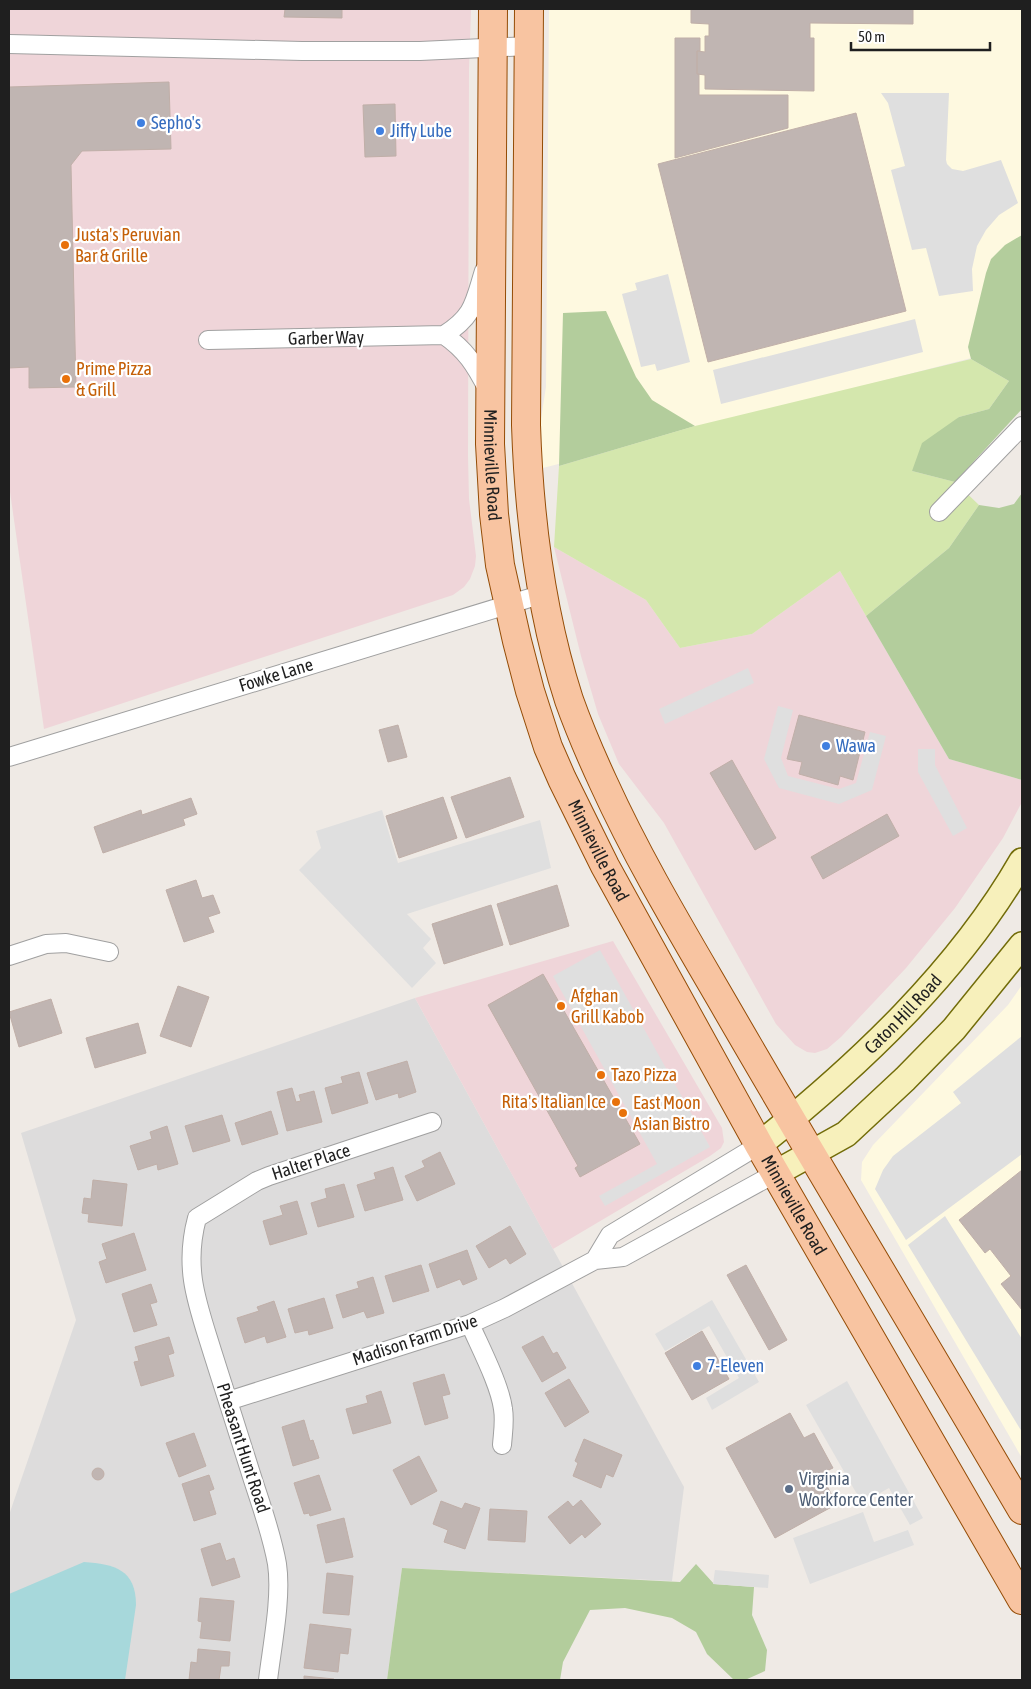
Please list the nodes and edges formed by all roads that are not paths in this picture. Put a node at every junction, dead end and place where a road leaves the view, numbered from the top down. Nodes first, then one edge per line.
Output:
1 (493, 9) edge
2 (529, 9) edge
3 (9, 44) edge
4 (528, 46) junction
5 (493, 47) junction
6 (490, 249) junction
7 (444, 335) junction
8 (208, 340) dead end
9 (490, 394) junction
10 (1022, 426) edge
11 (939, 512) dead end
12 (542, 594) junction
13 (509, 605) junction
14 (9, 757) edge
15 (1022, 861) edge
16 (1022, 945) edge
17 (109, 952) dead end
18 (9, 956) edge
19 (791, 1120) junction
20 (432, 1122) dead end
21 (760, 1145) junction
22 (811, 1154) junction
23 (776, 1172) junction
24 (197, 1218) joint
25 (595, 1260) junction
26 (470, 1324) junction
27 (228, 1401) junction
28 (502, 1445) dead end
29 (1022, 1510) edge
30 (1022, 1600) edge
31 (268, 1680) edge

1 - 5 main road, Minnieville Road
2 - 4 main road, Minnieville Road
3 - 5 street
4 - 5 street
4 - 12 main road, Minnieville Road
5 - 6 main road, Minnieville Road
6 - 7 street
6 - 9 main road, Minnieville Road
7 - 8 street, Garber Way
7 - 9 street
9 - 13 main road, Minnieville Road
10 - 11 street
12 - 13 street, Fowke Lane
12 - 19 main road, Minnieville Road
13 - 14 street, Fowke Lane
13 - 21 main road, Minnieville Road
15 - 19 main road, Caton Hill Road
16 - 22 main road
17 - 18 street
19 - 21 main road, Caton Hill Road
19 - 22 main road, Minnieville Road
20 - 24 street, Halter Place
21 - 23 main road, Minnieville Road
21 - 25 street
22 - 23 main road
22 - 29 main road, Minnieville Road
23 - 25 street, Madison Farm Drive
23 - 30 main road, Minnieville Road
24 - 27 street, Pheasant Hunt Road
25 - 26 street, Madison Farm Drive
26 - 27 street, Madison Farm Drive
26 - 28 street
27 - 31 street, Pheasant Hunt Road

